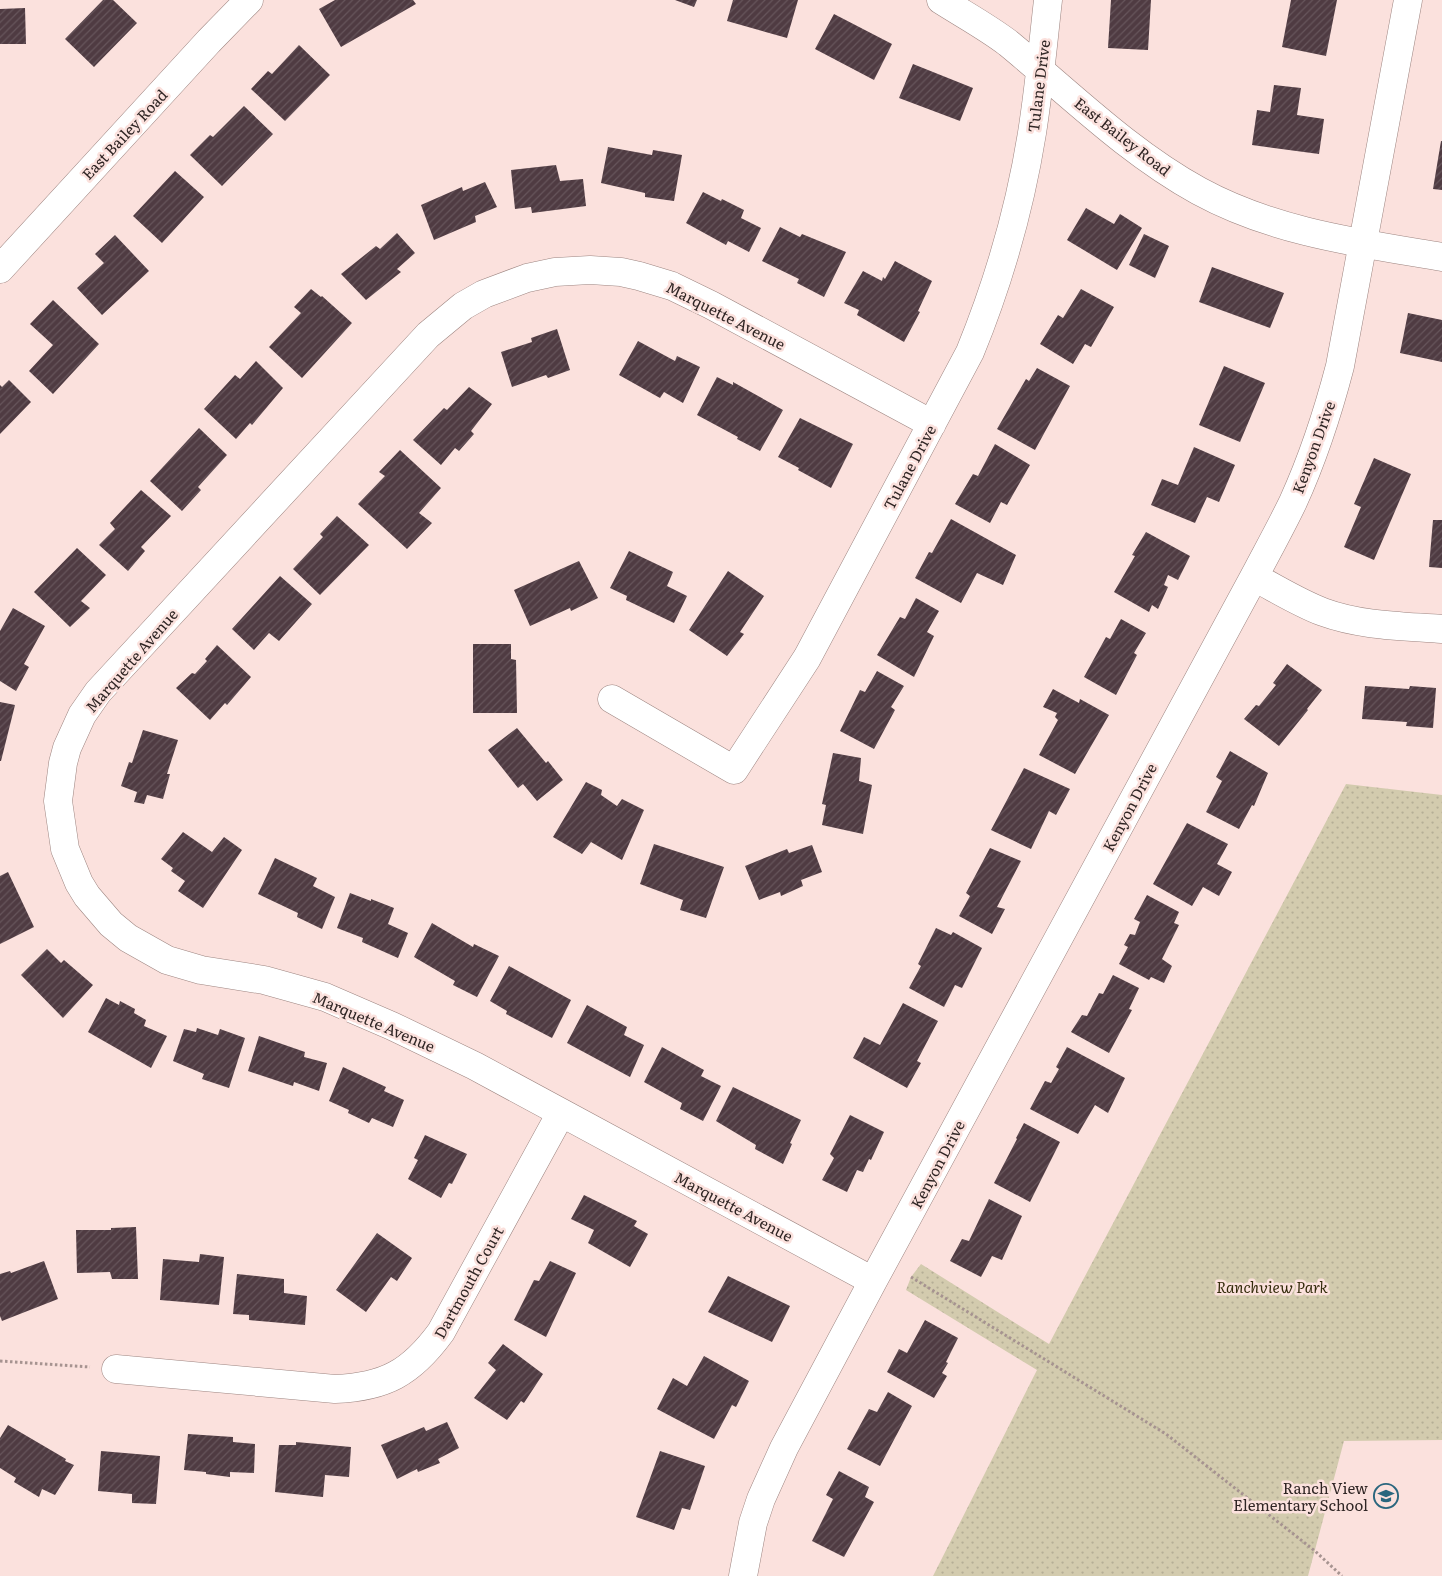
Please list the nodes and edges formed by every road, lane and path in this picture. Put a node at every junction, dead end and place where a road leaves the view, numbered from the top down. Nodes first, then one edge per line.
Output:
1 (941, 0) edge
2 (1048, 0) edge
3 (1408, 0) edge
4 (246, 1) edge
5 (1040, 70) junction
6 (1364, 244) junction
7 (1442, 257) edge
8 (0, 269) edge
9 (932, 424) junction
10 (1254, 577) junction
11 (1442, 629) edge
12 (612, 698) dead end
13 (561, 1113) junction
14 (911, 1277) dead end
15 (873, 1281) junction
16 (0, 1361) edge
17 (116, 1369) joint
18 (743, 1576) edge
19 (1342, 1576) edge

1 - 5 street, East Bailey Road
2 - 5 street, Tulane Drive
3 - 6 street, Kenyon Drive
4 - 8 street, East Bailey Road
5 - 6 street, East Bailey Road
5 - 9 street, Tulane Drive
6 - 7 street, East Bailey Road
6 - 10 street, Kenyon Drive
9 - 12 street, Tulane Drive
9 - 13 street, Marquette Avenue
10 - 11 street
10 - 15 street, Kenyon Drive
13 - 15 street, Marquette Avenue
13 - 17 street, Dartmouth Court
14 - 19 path
15 - 18 street, Kenyon Drive
16 - 17 path

